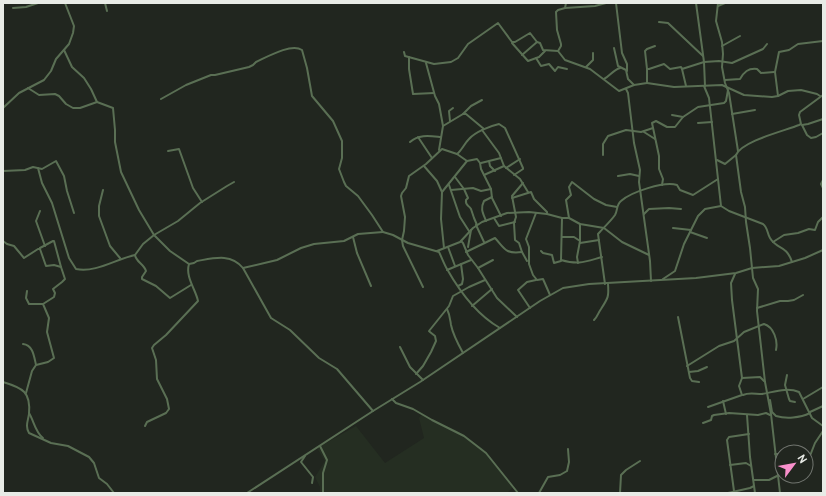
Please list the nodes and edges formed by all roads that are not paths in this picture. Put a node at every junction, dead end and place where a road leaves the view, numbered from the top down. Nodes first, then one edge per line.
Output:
1 (38, 3) edge
2 (65, 3) edge
3 (106, 3) edge
4 (566, 3) edge
5 (606, 3) edge
6 (610, 3) edge
7 (615, 3) edge
8 (696, 3) edge
9 (725, 3) edge
10 (718, 5) edge
11 (13, 8) dead end
12 (565, 8) junction
13 (107, 11) dead end
14 (659, 22) dead end
15 (740, 36) dead end
16 (823, 41) edge
17 (512, 42) junction
18 (537, 42) junction
19 (767, 44) dead end
20 (655, 46) dead end
21 (722, 46) junction
22 (614, 48) dead end
23 (64, 50) junction
24 (545, 51) junction
25 (558, 51) junction
26 (404, 52) dead end
27 (593, 53) dead end
28 (522, 55) junction
29 (703, 56) junction
30 (409, 57) junction
31 (536, 58) junction
32 (723, 61) junction
33 (704, 62) junction
34 (426, 63) junction
35 (586, 67) junction
36 (620, 68) junction
37 (567, 69) dead end
38 (647, 69) junction
39 (682, 69) junction
40 (627, 72) junction
41 (775, 72) junction
42 (604, 79) junction
43 (725, 80) junction
44 (647, 83) junction
45 (634, 85) junction
46 (686, 86) junction
47 (705, 86) junction
48 (28, 88) junction
49 (728, 88) junction
50 (626, 90) junction
51 (434, 93) junction
52 (823, 95) edge
53 (778, 96) junction
54 (820, 96) junction
55 (161, 99) dead end
56 (482, 100) dead end
57 (98, 102) junction
58 (710, 106) junction
59 (3, 108) edge
60 (452, 108) dead end
61 (755, 110) dead end
62 (463, 114) junction
63 (732, 114) junction
64 (672, 115) dead end
65 (683, 117) junction
66 (823, 119) edge
67 (450, 121) junction
68 (712, 122) junction
69 (698, 123) dead end
70 (801, 125) junction
71 (443, 126) junction
72 (653, 128) junction
73 (483, 130) junction
74 (632, 130) junction
75 (636, 132) junction
76 (644, 132) junction
77 (633, 134) junction
78 (823, 134) edge
79 (418, 137) junction
80 (441, 137) junction
81 (655, 140) junction
82 (410, 142) dead end
83 (439, 150) junction
84 (168, 151) dead end
85 (738, 151) junction
86 (457, 154) junction
87 (603, 155) dead end
88 (736, 155) junction
89 (432, 158) junction
90 (501, 158) junction
91 (520, 159) junction
92 (717, 160) junction
93 (467, 161) junction
94 (489, 161) junction
95 (480, 163) junction
96 (424, 166) junction
97 (505, 167) junction
98 (38, 168) junction
99 (3, 171) edge
100 (495, 171) junction
101 (484, 175) junction
102 (514, 175) junction
103 (618, 176) dead end
104 (639, 176) junction
105 (455, 177) junction
106 (718, 179) junction
107 (823, 180) edge
108 (234, 182) dead end
109 (523, 183) junction
110 (449, 184) junction
111 (662, 185) junction
112 (464, 188) junction
113 (823, 188) edge
114 (491, 189) junction
115 (103, 190) dead end
116 (451, 190) junction
117 (640, 191) junction
118 (442, 192) junction
119 (528, 192) junction
120 (492, 197) junction
121 (512, 198) junction
122 (202, 202) junction
123 (721, 206) junction
124 (617, 208) junction
125 (681, 209) dead end
126 (40, 211) dead end
127 (74, 213) dead end
128 (515, 213) junction
129 (536, 213) junction
130 (546, 214) junction
131 (644, 215) junction
132 (501, 216) junction
133 (746, 217) junction
134 (823, 217) edge
135 (494, 218) junction
136 (562, 218) junction
137 (569, 218) junction
138 (486, 221) junction
139 (515, 222) junction
140 (580, 224) junction
141 (477, 225) junction
142 (604, 228) junction
143 (674, 228) dead end
144 (470, 230) junction
145 (690, 231) junction
146 (383, 232) junction
147 (154, 235) junction
148 (352, 237) junction
149 (562, 237) junction
150 (707, 238) dead end
151 (402, 240) junction
152 (599, 240) junction
153 (3, 241) edge
154 (461, 241) junction
155 (580, 242) junction
156 (773, 242) junction
157 (484, 243) junction
158 (45, 246) junction
159 (468, 246) dead end
160 (448, 247) junction
161 (444, 248) junction
162 (39, 249) junction
163 (823, 250) edge
164 (437, 251) junction
165 (541, 251) dead end
166 (466, 252) junction
167 (522, 252) junction
168 (135, 255) junction
169 (649, 255) junction
170 (602, 257) junction
171 (120, 258) junction
172 (471, 260) junction
173 (493, 260) dead end
174 (562, 261) junction
175 (792, 262) junction
176 (528, 263) junction
177 (578, 263) junction
178 (189, 264) junction
179 (461, 264) junction
180 (455, 266) junction
181 (61, 267) junction
182 (243, 268) junction
183 (478, 268) junction
184 (752, 268) junction
185 (447, 270) junction
186 (736, 273) junction
187 (485, 280) junction
188 (537, 280) junction
189 (662, 280) junction
190 (651, 281) junction
191 (607, 284) junction
192 (192, 285) junction
193 (371, 286) dead end
194 (458, 286) junction
195 (423, 287) dead end
196 (492, 289) junction
197 (27, 291) dead end
198 (461, 291) junction
199 (550, 295) junction
200 (803, 295) dead end
201 (43, 304) junction
202 (472, 306) junction
203 (530, 308) junction
204 (757, 308) junction
205 (447, 309) junction
206 (517, 317) junction
207 (678, 317) dead end
208 (594, 320) dead end
209 (759, 326) junction
210 (500, 328) junction
211 (737, 338) junction
212 (23, 344) dead end
213 (400, 347) dead end
214 (776, 350) dead end
215 (463, 353) junction
216 (36, 365) junction
217 (687, 366) junction
218 (707, 368) dead end
219 (689, 372) junction
220 (416, 374) junction
221 (787, 375) dead end
222 (742, 378) junction
223 (422, 380) junction
224 (3, 382) edge
225 (699, 382) dead end
226 (765, 382) junction
227 (823, 388) edge
228 (787, 390) junction
229 (768, 392) junction
230 (26, 393) junction
231 (742, 395) junction
232 (392, 399) junction
233 (803, 399) junction
234 (722, 401) junction
235 (795, 402) dead end
236 (708, 406) dead end
237 (823, 406) edge
238 (373, 411) junction
239 (810, 412) junction
240 (29, 413) junction
241 (726, 414) junction
242 (747, 415) junction
243 (770, 415) junction
244 (702, 423) dead end
245 (145, 426) dead end
246 (823, 426) edge
247 (823, 431) edge
248 (749, 434) junction
249 (46, 440) junction
250 (814, 445) edge
251 (320, 446) junction
252 (774, 446) edge
253 (568, 449) dead end
254 (306, 455) junction
255 (640, 462) dead end
256 (730, 465) junction
257 (752, 466) junction
258 (774, 477) edge
259 (754, 480) junction
260 (312, 483) dead end
261 (754, 486) junction
262 (734, 491) junction
263 (114, 493) edge
264 (247, 493) edge
265 (322, 493) edge
266 (518, 493) edge
267 (539, 493) edge
268 (620, 493) edge
269 (728, 493) edge
270 (755, 493) edge

1 - 11 street
2 - 23 street
3 - 13 street
4 - 12 street
5 - 12 street
6 - 7 street
7 - 40 street
8 - 29 street
9 - 10 street
10 - 21 street
12 - 25 street
14 - 29 street
15 - 21 street
16 - 41 street
17 - 18 street
17 - 28 street
17 - 34 street
18 - 24 street
18 - 28 street
19 - 32 street
20 - 38 street
21 - 32 street
22 - 36 street
23 - 48 street
23 - 57 street
24 - 25 street
24 - 31 street
25 - 35 street
26 - 30 street
27 - 35 street
28 - 31 street
29 - 33 street
30 - 34 street
30 - 51 street
31 - 37 street
32 - 33 street
32 - 43 street
33 - 39 street
33 - 47 street
34 - 51 street
35 - 42 street
36 - 40 street
36 - 42 street
38 - 39 street
38 - 44 street
39 - 46 street
40 - 45 street
41 - 43 street
41 - 53 street
42 - 50 street
43 - 49 street
44 - 45 street
44 - 46 street
45 - 50 street
46 - 47 street
47 - 49 street
47 - 58 street
48 - 57 street
48 - 59 street
49 - 53 street
49 - 58 street
49 - 63 street
50 - 74 street
51 - 71 street
52 - 54 street
53 - 54 street
54 - 70 street
55 - 146 street
56 - 62 street
57 - 147 street
58 - 65 street
58 - 68 street
60 - 67 street
61 - 63 street
62 - 67 street
62 - 73 street
63 - 85 street
64 - 65 street
65 - 72 street
66 - 70 street
67 - 71 street
68 - 69 street
68 - 92 street
70 - 78 street
70 - 85 street
71 - 80 street
72 - 76 street
72 - 81 street
73 - 86 street
73 - 90 street
73 - 91 street
74 - 75 street
74 - 77 street
74 - 87 street
75 - 76 street
75 - 77 street
76 - 81 street
77 - 104 street
79 - 80 street
79 - 82 street
79 - 89 street
80 - 83 street
81 - 111 street
83 - 86 street
83 - 89 street
84 - 122 street
85 - 88 street
86 - 93 street
88 - 92 street
88 - 133 street
89 - 96 street
90 - 94 street
90 - 97 street
91 - 97 street
91 - 102 street
92 - 106 street
93 - 95 street
93 - 105 street
94 - 95 street
94 - 100 street
95 - 101 street
96 - 118 street
96 - 151 street
97 - 100 street
97 - 102 street
98 - 99 street
98 - 127 street
98 - 171 street
100 - 101 street
101 - 114 street
102 - 109 street
103 - 104 street
104 - 117 street
105 - 110 street
105 - 112 street
106 - 111 street
106 - 123 street
107 - 113 street
108 - 122 street
109 - 119 street
109 - 121 street
110 - 116 street
110 - 118 street
111 - 117 street
112 - 114 street
112 - 116 street
112 - 141 street
114 - 120 street
115 - 171 street
116 - 144 street
117 - 124 street
117 - 131 street
118 - 161 street
119 - 121 street
119 - 130 street
120 - 132 street
120 - 138 street
121 - 128 street
122 - 147 street
123 - 133 street
123 - 145 street
124 - 137 street
124 - 142 street
125 - 131 street
126 - 158 street
128 - 129 street
128 - 132 street
128 - 139 street
129 - 130 street
129 - 176 street
130 - 136 street
131 - 169 street
132 - 135 street
133 - 156 street
133 - 184 street
134 - 156 street
135 - 138 street
135 - 139 street
136 - 137 street
136 - 149 street
137 - 140 street
138 - 141 street
139 - 167 street
140 - 142 street
140 - 155 street
141 - 144 street
141 - 157 street
142 - 152 street
142 - 169 street
143 - 145 street
144 - 154 street
144 - 159 street
145 - 150 street
145 - 189 street
146 - 148 street
146 - 151 street
147 - 168 street
147 - 178 street
148 - 182 street
148 - 193 street
149 - 155 street
149 - 174 street
151 - 164 street
151 - 195 street
152 - 155 street
152 - 170 street
153 - 162 street
154 - 160 street
154 - 166 street
155 - 177 street
156 - 175 street
157 - 166 street
157 - 167 street
158 - 162 street
158 - 181 street
160 - 161 street
160 - 180 street
161 - 164 street
162 - 181 street
163 - 175 street
164 - 185 street
165 - 174 street
166 - 172 street
167 - 176 street
168 - 171 street
168 - 192 street
169 - 190 street
170 - 177 street
170 - 191 street
172 - 179 street
172 - 183 street
173 - 183 street
174 - 177 street
175 - 184 street
176 - 188 street
178 - 182 street
178 - 192 street
179 - 180 street
179 - 194 street
180 - 185 street
181 - 201 street
182 - 238 street
183 - 187 street
184 - 186 street
184 - 204 street
185 - 194 street
186 - 189 street
186 - 211 street
187 - 196 street
187 - 198 street
188 - 199 street
188 - 203 street
189 - 190 street
190 - 191 street
191 - 199 street
191 - 208 street
192 - 245 street
194 - 198 street
196 - 202 street
196 - 206 street
197 - 201 street
198 - 202 street
198 - 205 street
199 - 203 street
200 - 204 street
201 - 216 street
202 - 210 street
203 - 206 street
204 - 209 street
205 - 215 street
205 - 220 street
206 - 210 street
207 - 217 street
209 - 211 street
209 - 214 street
209 - 226 street
210 - 215 street
211 - 217 street
211 - 222 street
212 - 216 street
213 - 220 street
215 - 223 street
216 - 230 street
217 - 219 street
218 - 219 street
219 - 225 street
220 - 223 street
221 - 228 street
222 - 226 street
222 - 231 street
223 - 232 street
224 - 230 street
226 - 229 street
227 - 233 street
228 - 229 street
228 - 233 street
228 - 235 street
229 - 231 street
229 - 239 street
229 - 243 street
230 - 240 street
231 - 234 street
232 - 238 street
232 - 266 street
233 - 239 street
234 - 236 street
234 - 241 street
237 - 239 street
238 - 251 street
239 - 246 street
240 - 249 street
240 - 249 street
241 - 242 street
241 - 244 street
242 - 243 street
242 - 248 street
243 - 252 street
247 - 250 street
248 - 256 street
248 - 257 street
249 - 263 street
251 - 254 street
251 - 265 street
253 - 267 street
254 - 260 street
254 - 264 street
255 - 268 street
256 - 257 street
256 - 262 street
257 - 259 street
258 - 259 street
259 - 261 street
261 - 262 street
261 - 270 street
262 - 269 street

